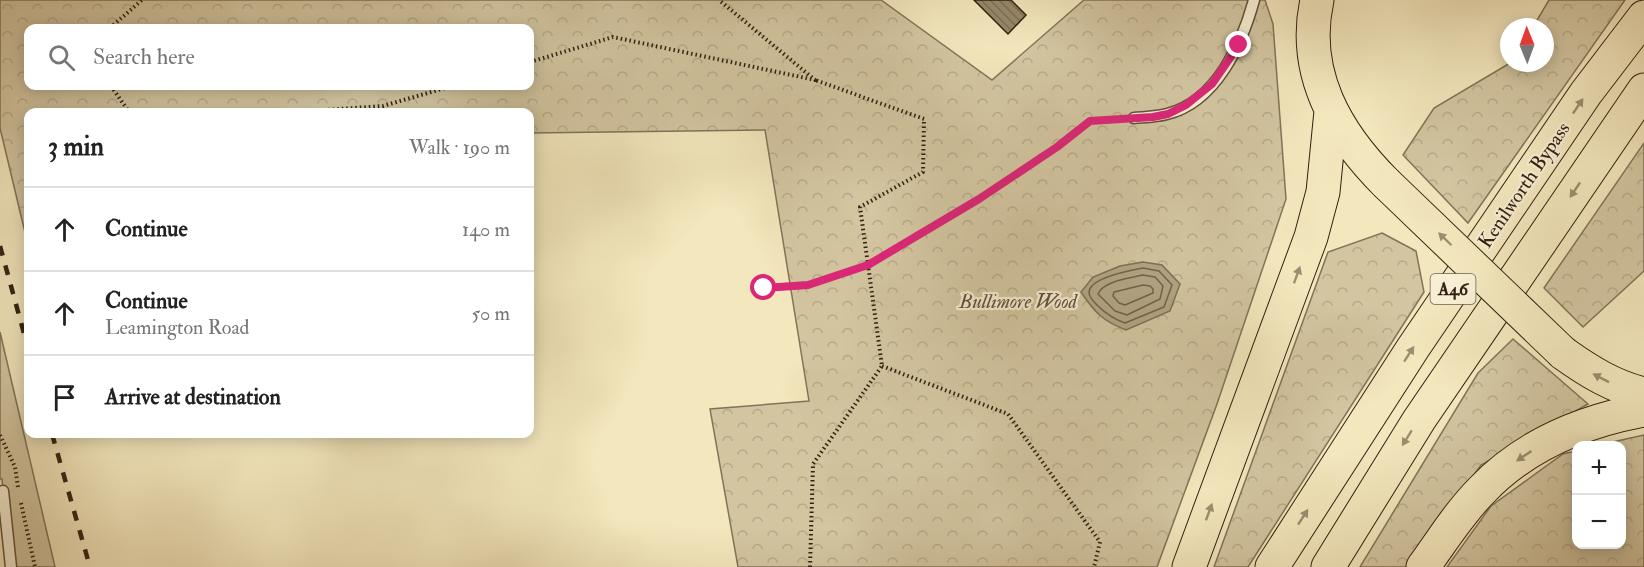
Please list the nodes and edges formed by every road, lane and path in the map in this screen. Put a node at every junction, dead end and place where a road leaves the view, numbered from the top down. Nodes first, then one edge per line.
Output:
1 (142, 0) edge
2 (719, 0) edge
3 (1254, 0) edge
4 (1317, 0) edge
5 (1644, 17) edge
6 (115, 24) edge
7 (534, 61) edge
8 (815, 80) junction
9 (114, 90) edge
10 (438, 90) edge
11 (1644, 90) edge
12 (126, 108) edge
13 (354, 108) edge
14 (1331, 111) junction
15 (1134, 118) joint
16 (868, 265) junction
17 (764, 288) dead end
18 (882, 366) junction
19 (1644, 394) edge
20 (1644, 410) edge
21 (3, 491) dead end
22 (11, 567) edge
23 (810, 567) edge
24 (1094, 567) edge
25 (1189, 567) edge
26 (1272, 567) edge
27 (1328, 567) edge
28 (1423, 567) edge

1 - 6 path
2 - 8 path
3 - 15 lane
4 - 14 highway
26 -> 5 highway, Kenilworth Bypass / A46
7 - 8 path
8 - 16 path
9 - 12 path
10 - 13 path
11 -> 27 highway, A46
19 -> 14 highway, bridge
25 -> 14 highway
15 - 16 path
16 - 17 path
16 - 18 path
18 - 23 path
18 - 24 path
20 -> 28 highway
21 - 22 lane

